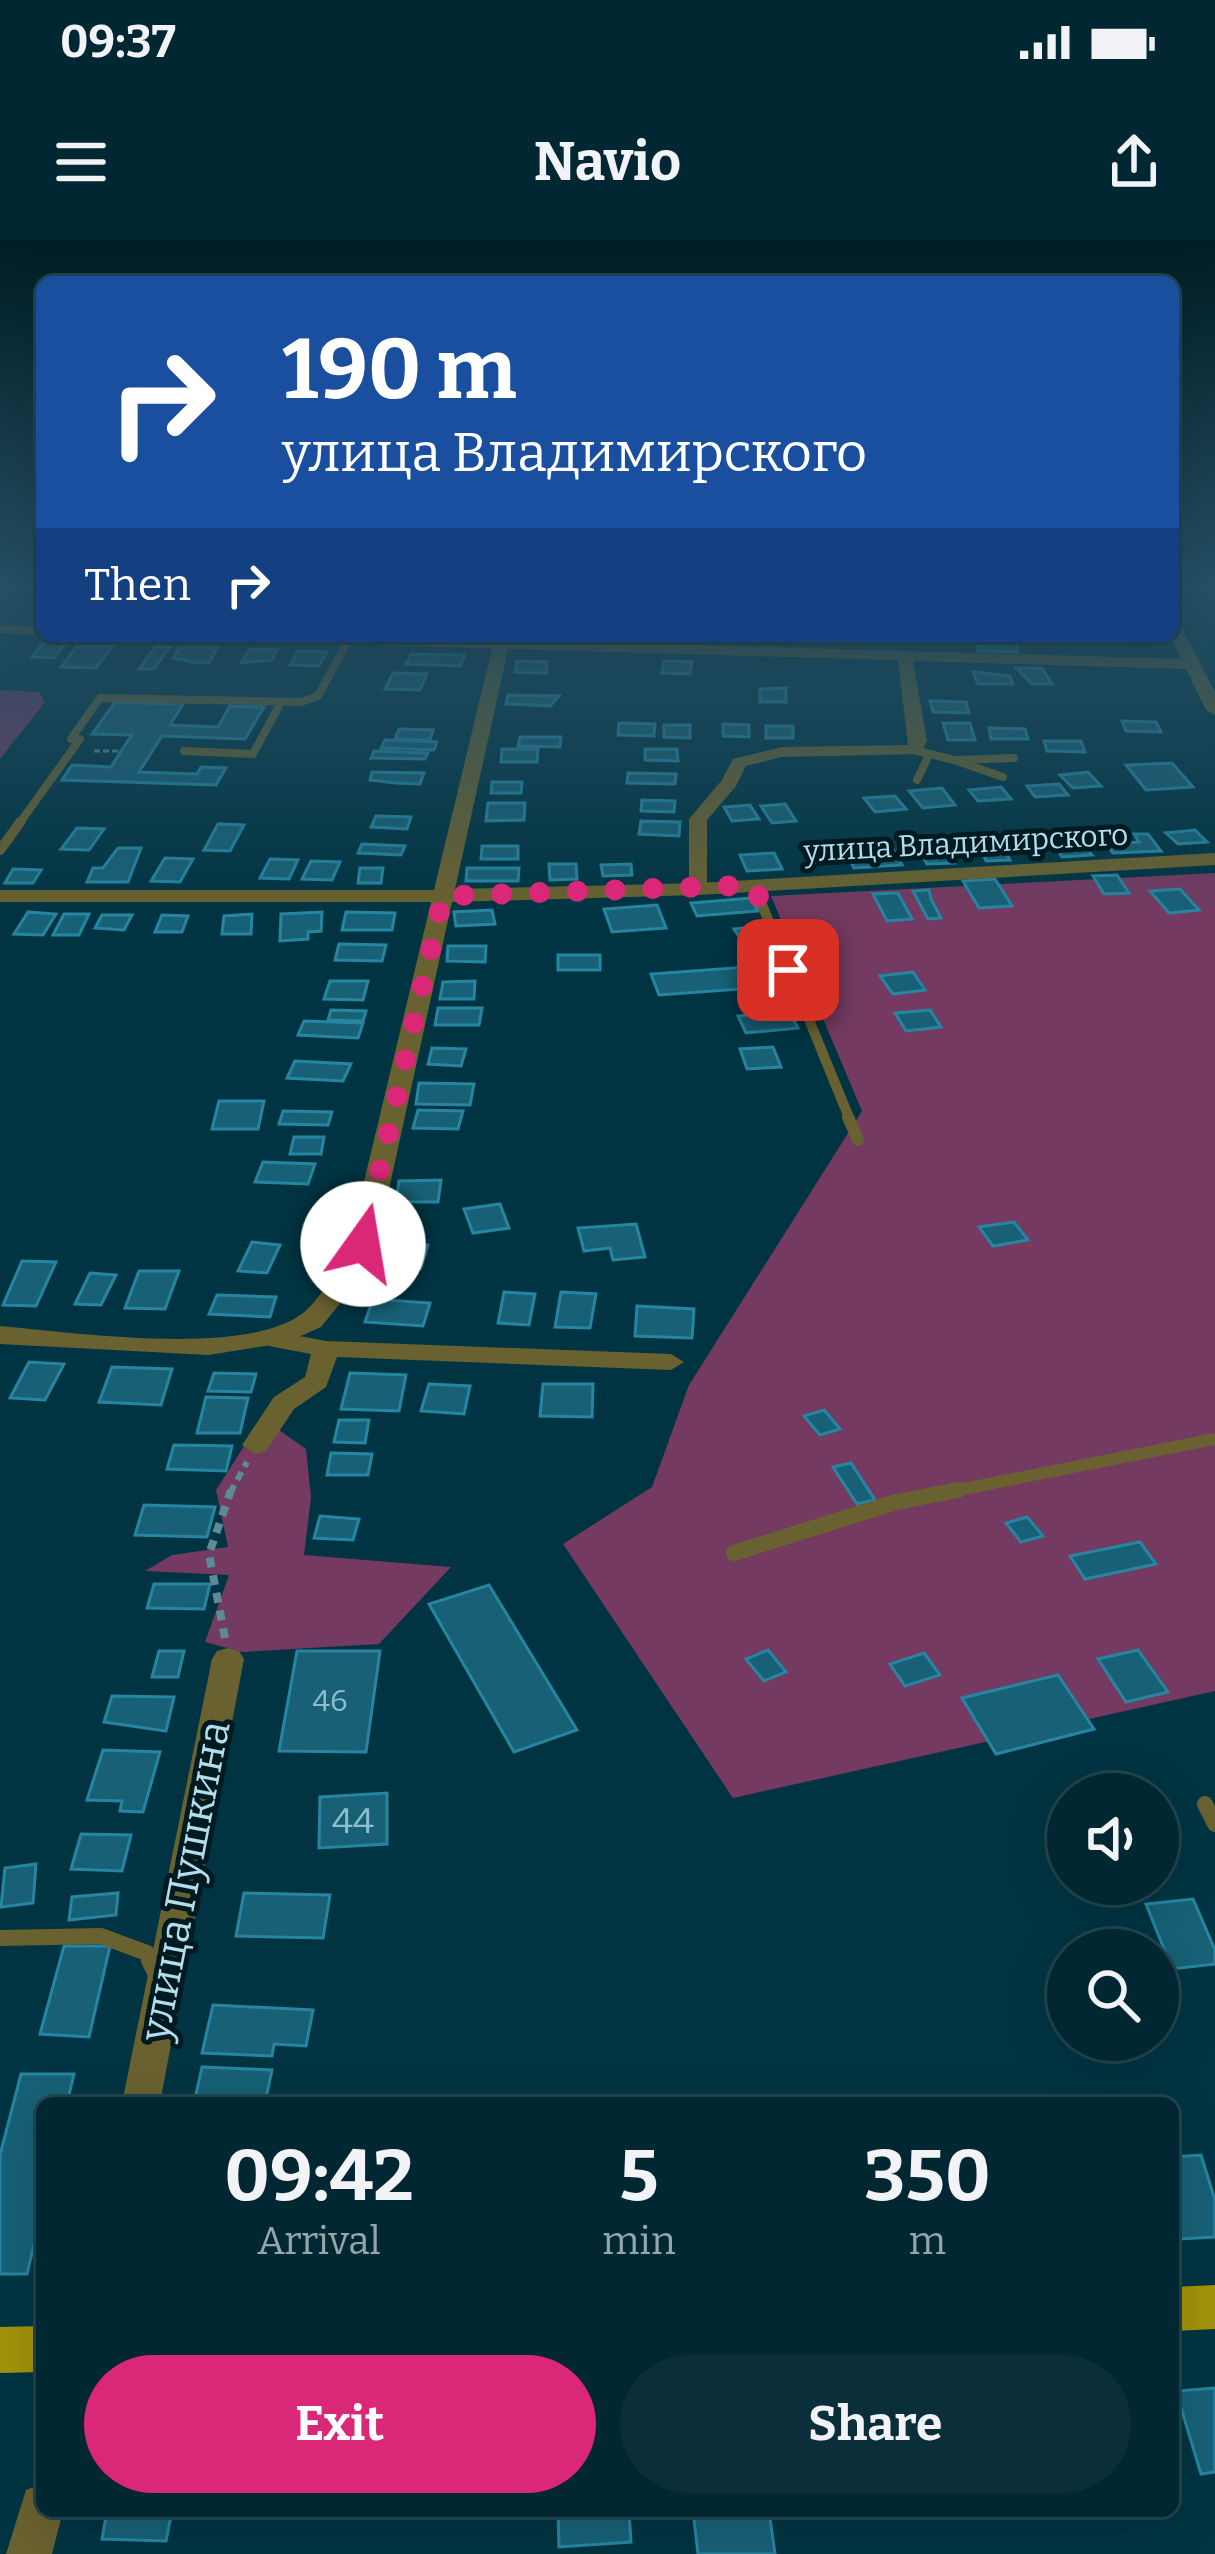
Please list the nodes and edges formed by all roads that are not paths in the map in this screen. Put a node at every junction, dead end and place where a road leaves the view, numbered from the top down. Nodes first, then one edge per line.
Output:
1 (319, 695) edge
2 (489, 695) edge
3 (911, 695) edge
4 (280, 704) junction
5 (184, 752) dead end
6 (921, 754) junction
7 (1014, 758) dead end
8 (954, 760) junction
9 (1003, 777) dead end
10 (917, 780) dead end
11 (0, 850) edge
12 (1215, 859) edge
13 (754, 885) junction
14 (698, 889) junction
15 (0, 896) edge
16 (443, 896) junction
17 (858, 1140) dead end
18 (0, 1336) edge
19 (278, 1340) junction
20 (326, 1349) junction
21 (671, 1361) dead end
22 (1215, 1439) edge
23 (256, 1444) road end
24 (734, 1553) dead end
25 (228, 1659) dead end
26 (1205, 1804) dead end
27 (1215, 1824) edge
28 (0, 1938) edge
29 (166, 1990) junction
30 (142, 2097) edge
31 (1215, 2307) edge
32 (1179, 2308) edge
33 (36, 2349) edge
34 (0, 2350) edge
35 (39, 2517) edge
36 (29, 2554) edge

1 - 4 lane
2 - 16 street
3 - 6 street
4 - 5 lane
4 - 11 lane
6 - 8 lane
6 - 10 lane
6 - 14 street
7 - 8 lane
8 - 9 lane
12 - 13 street, улица Владимирского
13 - 14 street, улица Владимирского
13 - 17 lane
14 - 16 street, улица Владимирского
15 - 16 street, улица Владимирского
16 - 19 street
18 - 19 street
19 - 20 street
20 - 21 street
20 - 23 street
22 - 24 lane
25 - 29 street, улица Пушкина
26 - 27 lane
28 - 29 lane
29 - 30 street, улица Пушкина
31 - 32 main road
33 - 34 main road
35 - 36 street

